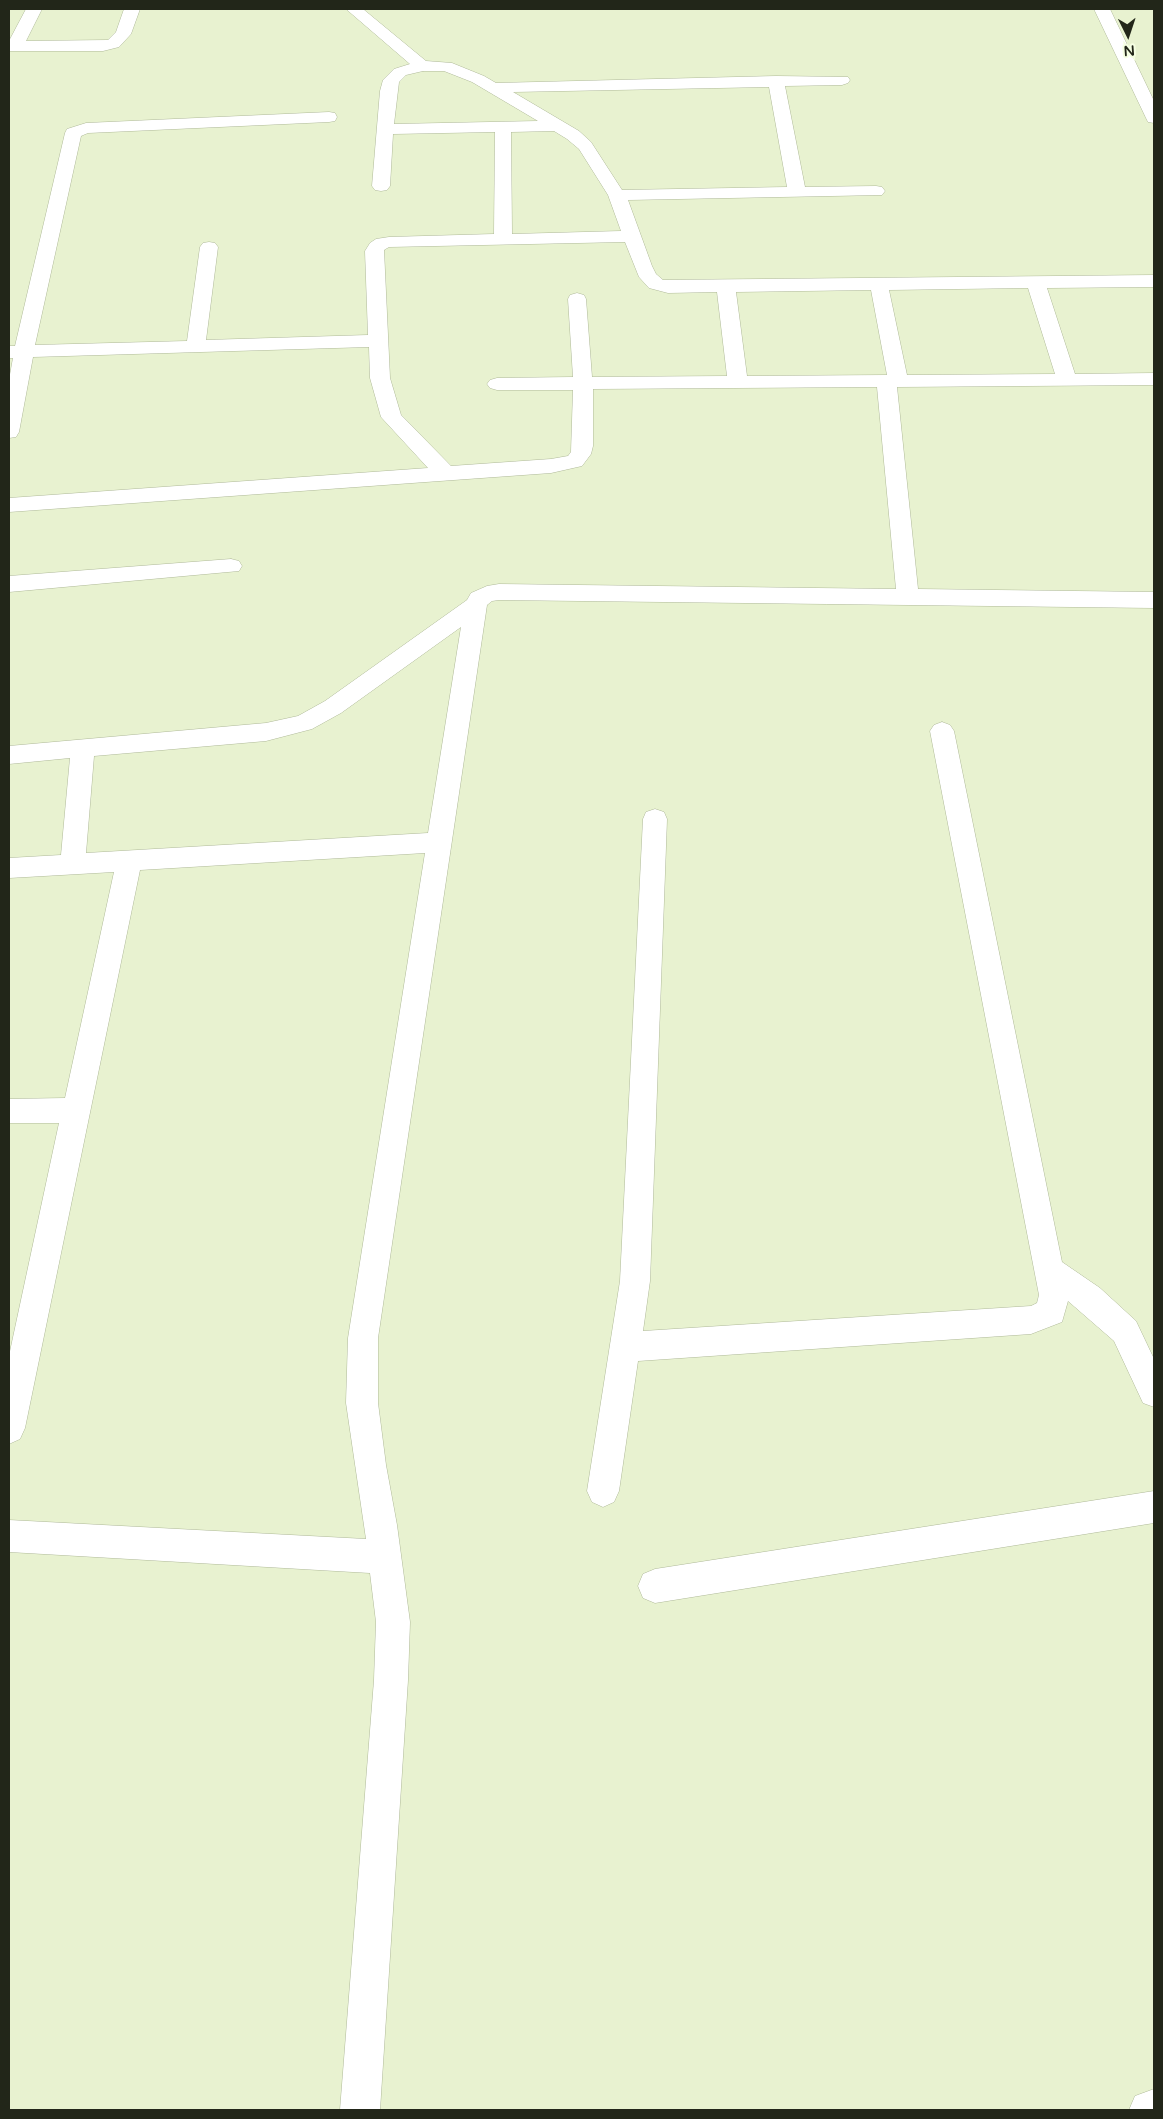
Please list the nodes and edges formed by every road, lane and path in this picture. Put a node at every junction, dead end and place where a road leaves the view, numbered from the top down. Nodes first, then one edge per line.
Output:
1 (34, 9) edge
2 (132, 9) edge
3 (354, 9) edge
4 (1102, 9) edge
5 (13, 46) edge
6 (422, 66) junction
7 (842, 80) dead end
8 (776, 81) junction
9 (1137, 82) junction
10 (1154, 83) edge
11 (493, 88) junction
12 (329, 117) dead end
13 (1154, 118) edge
14 (558, 126) junction
15 (503, 127) junction
16 (386, 129) junction
17 (381, 186) dead end
18 (876, 190) dead end
19 (796, 192) junction
20 (617, 195) junction
21 (632, 236) junction
22 (503, 239) junction
23 (209, 248) dead end
24 (1154, 281) edge
25 (1036, 283) junction
26 (879, 284) junction
27 (726, 286) junction
28 (577, 299) dead end
29 (378, 341) junction
30 (196, 346) junction
31 (16, 351) edge
32 (1154, 379) edge
33 (1067, 380) junction
34 (892, 381) junction
35 (584, 382) junction
36 (738, 382) junction
37 (498, 384) dead end
38 (9, 432) edge
39 (444, 472) junction
40 (9, 505) edge
41 (231, 566) dead end
42 (9, 584) edge
43 (908, 597) junction
44 (1154, 600) edge
45 (476, 604) junction
46 (942, 731) dead end
47 (82, 749) junction
48 (9, 755) edge
49 (655, 818) dead end
50 (439, 842) junction
51 (130, 860) junction
52 (73, 863) junction
53 (9, 868) edge
54 (76, 1110) junction
55 (9, 1111) edge
56 (1050, 1271) junction
57 (625, 1347) junction
58 (1154, 1392) edge
59 (9, 1428) edge
60 (603, 1491) dead end
61 (1154, 1507) edge
62 (9, 1536) edge
63 (385, 1557) junction
64 (655, 1586) dead end
65 (1154, 2109) edge
66 (360, 2110) edge
67 (1148, 2110) edge

1 - 5 street
2 - 5 street
3 - 6 street
4 - 9 street
6 - 11 street
6 - 16 street
7 - 8 street
8 - 11 street
8 - 19 street
9 - 10 street
9 - 13 street
11 - 14 street
12 - 31 street
14 - 15 street
14 - 20 street
15 - 16 street
15 - 22 street
16 - 17 street
18 - 19 street
19 - 20 street
20 - 21 street
21 - 22 street
21 - 27 street
22 - 29 street
23 - 30 street
24 - 25 street
25 - 26 street
25 - 33 street
26 - 27 street
26 - 34 street
27 - 36 street
28 - 35 street
29 - 30 street
29 - 39 street
30 - 31 street
31 - 38 street
32 - 33 street
33 - 34 street
34 - 36 street
34 - 43 street
35 - 36 street
35 - 37 street
35 - 39 street
39 - 40 street
41 - 42 street
43 - 44 street
43 - 45 street
45 - 47 street
45 - 50 street
46 - 56 street
47 - 48 street
47 - 52 street
49 - 57 street
50 - 51 street
50 - 63 street
51 - 52 street
51 - 54 street
52 - 53 street
54 - 55 street
54 - 59 street
56 - 57 street
56 - 58 street
57 - 60 street
61 - 64 street
62 - 63 street
63 - 66 street
65 - 67 street

